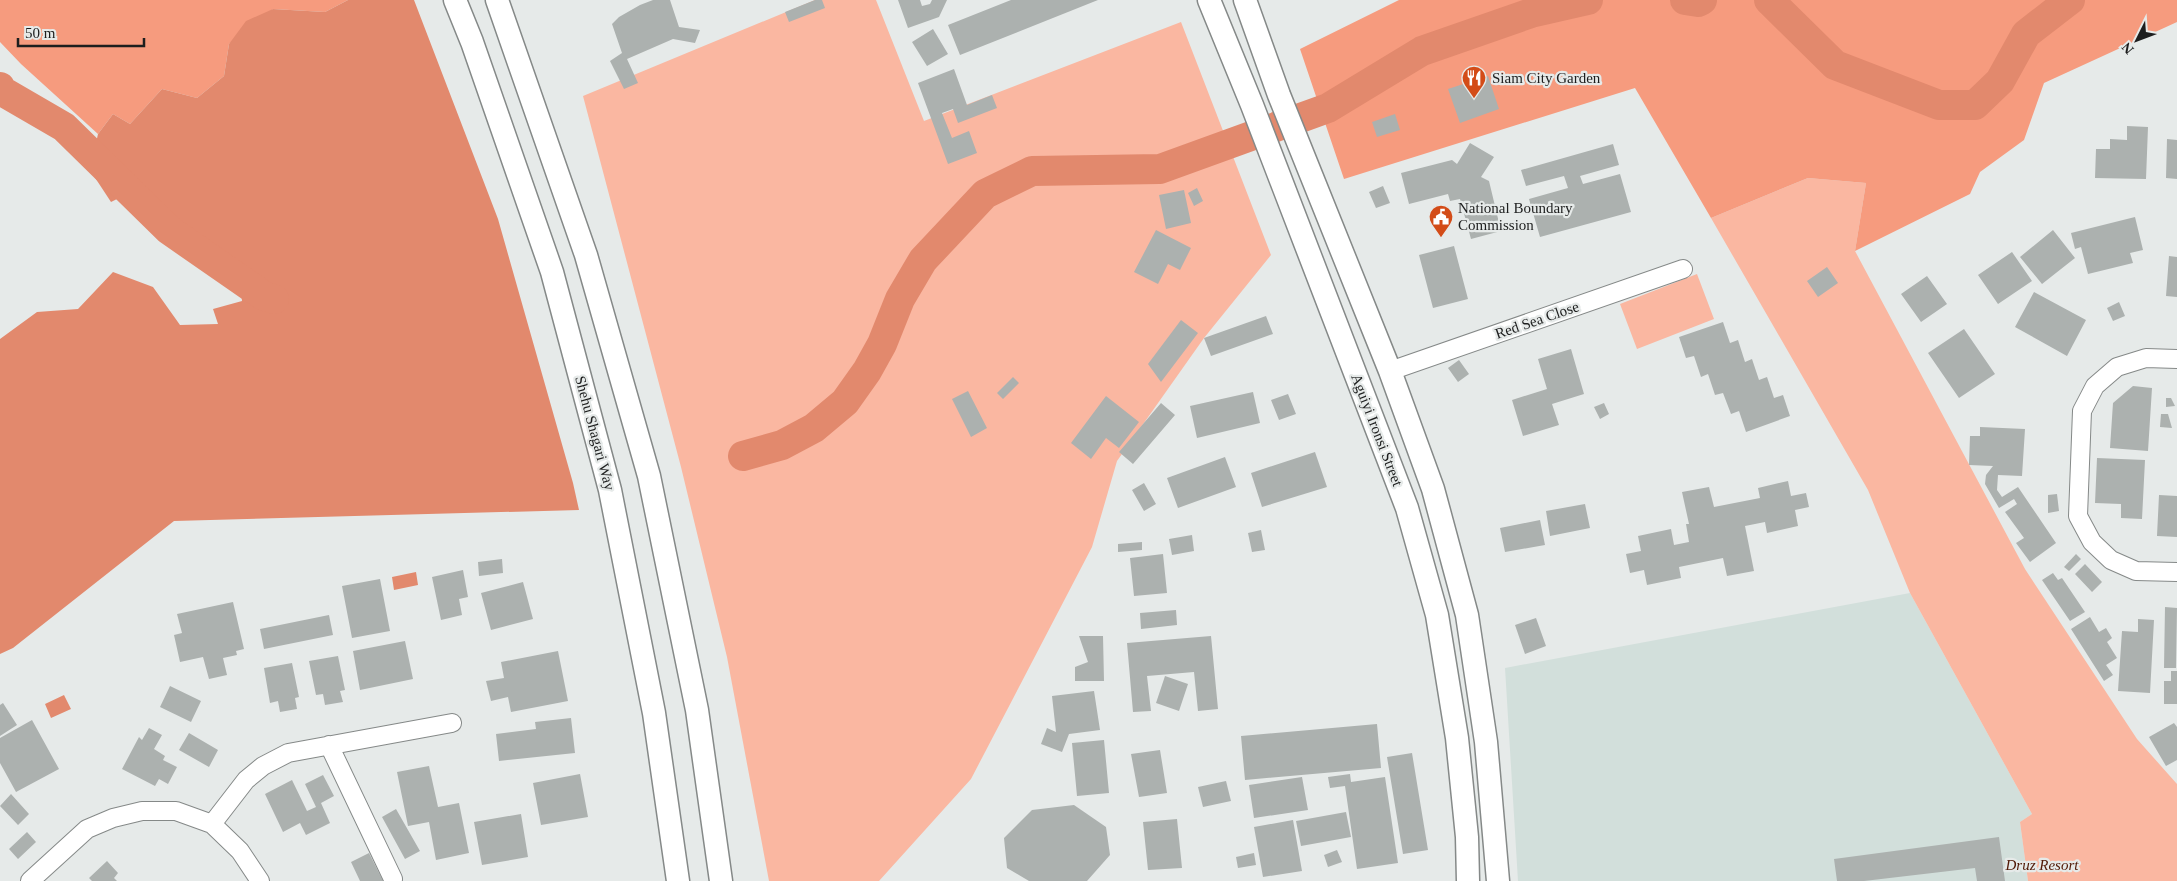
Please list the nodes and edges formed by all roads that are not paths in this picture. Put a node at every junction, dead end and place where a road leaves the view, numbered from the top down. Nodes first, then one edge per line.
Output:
1 (455, 0) edge
2 (497, 0) edge
3 (1208, 0) edge
4 (1245, 0) edge
5 (1683, 268) dead end
6 (2177, 359) edge
7 (1390, 370) junction
8 (2177, 572) edge
9 (452, 723) dead end
10 (329, 746) junction
11 (212, 824) junction
12 (393, 879) dead end
13 (30, 881) edge
14 (260, 881) edge
15 (678, 881) edge
16 (720, 881) edge
17 (1468, 881) edge
18 (1498, 881) edge

1 - 15 main road, Shehu Shagari Way
2 - 16 main road
3 - 17 main road, Aguiyi Ironsi Street
4 - 7 main road, Aguiyi Ironsi Street
5 - 7 street, Red Sea Close
6 - 8 street
7 - 18 main road, Aguiyi Ironsi Street
9 - 10 street
10 - 11 street
10 - 12 street
11 - 13 street
11 - 14 street

